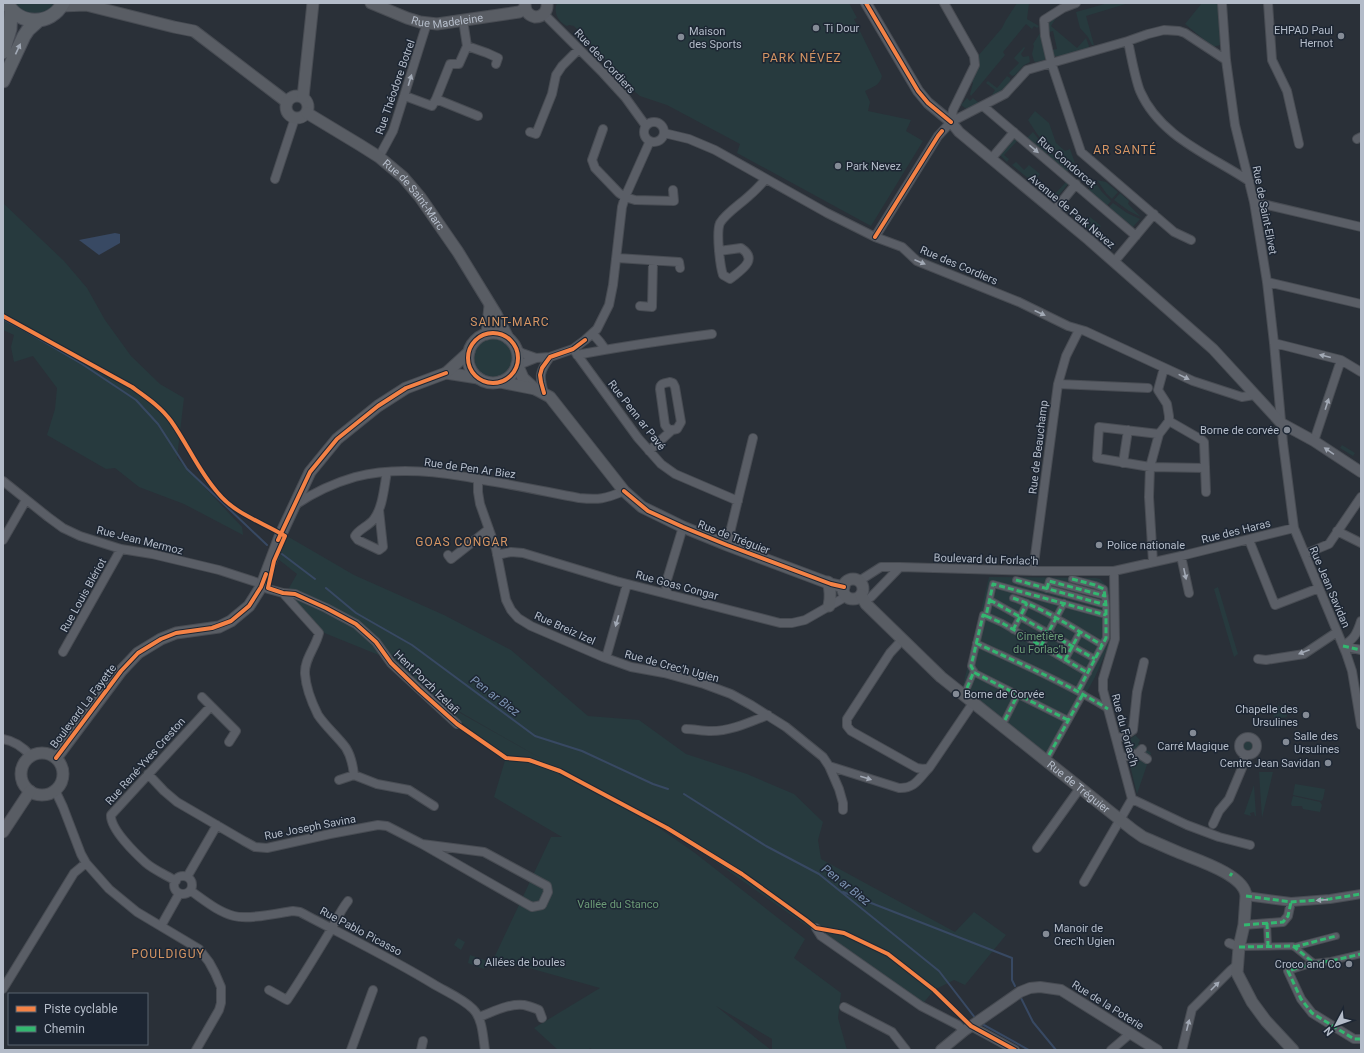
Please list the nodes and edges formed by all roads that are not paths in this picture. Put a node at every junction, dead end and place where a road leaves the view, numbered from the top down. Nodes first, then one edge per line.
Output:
1 (313, 3) edge
2 (371, 3) edge
3 (547, 3) edge
4 (866, 3) edge
5 (944, 3) edge
6 (1076, 3) edge
7 (1222, 3) edge
8 (1268, 3) edge
9 (85, 4) edge
10 (62, 5) edge
11 (9, 6) edge
12 (525, 6) edge
13 (544, 14) junction
14 (463, 20) junction
15 (38, 21) junction
16 (427, 23) junction
17 (1128, 41) junction
18 (467, 46) junction
19 (579, 50) junction
20 (3, 52) edge
21 (1226, 60) junction
22 (1051, 62) junction
23 (496, 64) dead end
24 (3, 81) edge
25 (405, 96) junction
26 (303, 97) junction
27 (436, 99) junction
28 (287, 102) junction
29 (983, 106) junction
30 (307, 113) junction
31 (478, 116) dead end
32 (295, 118) junction
33 (951, 122) junction
34 (646, 126) junction
35 (603, 129) dead end
36 (530, 132) dead end
37 (1014, 132) junction
38 (664, 133) junction
39 (650, 140) junction
40 (1299, 144) dead end
41 (379, 157) junction
42 (991, 159) junction
43 (274, 179) dead end
44 (766, 179) junction
45 (1249, 181) junction
46 (1076, 184) junction
47 (674, 190) dead end
48 (625, 197) junction
49 (1254, 202) junction
50 (1054, 210) junction
51 (1154, 214) junction
52 (1361, 227) edge
53 (1136, 236) junction
54 (875, 237) junction
55 (1191, 240) dead end
56 (719, 251) dead end
57 (617, 258) junction
58 (653, 261) junction
59 (1114, 262) junction
60 (680, 268) dead end
61 (1267, 282) junction
62 (1361, 304) edge
63 (490, 306) junction
64 (640, 306) dead end
65 (1080, 330) junction
66 (487, 334) junction
67 (592, 334) junction
68 (712, 334) dead end
69 (508, 338) junction
70 (1274, 343) junction
71 (605, 349) junction
72 (517, 350) junction
73 (469, 352) junction
74 (575, 352) junction
75 (536, 358) junction
76 (550, 358) junction
77 (1341, 360) junction
78 (517, 364) junction
79 (1164, 368) junction
80 (1361, 372) edge
81 (446, 373) junction
82 (478, 378) junction
83 (500, 382) junction
84 (1058, 384) junction
85 (1148, 388) dead end
86 (539, 391) junction
87 (1254, 395) junction
88 (1169, 422) junction
89 (1282, 423) junction
90 (672, 430) junction
91 (1128, 430) junction
92 (1159, 434) junction
93 (753, 438) dead end
94 (1314, 441) junction
95 (649, 451) junction
96 (1123, 463) junction
97 (1150, 467) junction
98 (1205, 468) junction
99 (388, 472) junction
100 (1361, 472) edge
101 (478, 479) junction
102 (3, 481) edge
103 (624, 491) junction
104 (1206, 492) dead end
105 (1361, 497) edge
106 (26, 500) junction
107 (738, 501) junction
108 (294, 506) junction
109 (379, 510) junction
110 (683, 527) junction
111 (1294, 528) junction
112 (489, 529) junction
113 (1337, 531) junction
114 (3, 540) edge
115 (1249, 540) junction
116 (1361, 543) edge
117 (727, 545) junction
118 (121, 549) junction
119 (1305, 554) junction
120 (497, 555) junction
121 (448, 556) dead end
122 (1181, 556) junction
123 (1153, 562) junction
124 (900, 567) dead end
125 (1033, 571) junction
126 (1114, 571) junction
127 (1072, 579) dead end
128 (1016, 580) dead end
129 (859, 581) junction
130 (828, 582) junction
131 (627, 584) junction
132 (262, 585) junction
133 (1319, 588) junction
134 (1047, 589) junction
135 (846, 591) junction
136 (283, 593) junction
137 (1189, 593) dead end
138 (667, 594) junction
139 (866, 596) junction
140 (1105, 596) junction
141 (1013, 598) dead end
142 (990, 600) junction
143 (1027, 603) junction
144 (1064, 603) junction
145 (1106, 605) junction
146 (829, 606) junction
147 (1106, 615) junction
148 (986, 616) junction
149 (1020, 616) junction
150 (1056, 618) junction
151 (1361, 621) edge
152 (1013, 630) junction
153 (1048, 632) junction
154 (1080, 632) junction
155 (1337, 632) junction
156 (902, 640) junction
157 (976, 643) junction
158 (1102, 645) junction
159 (1041, 646) junction
160 (1072, 646) junction
161 (1343, 646) junction
162 (1361, 650) edge
163 (63, 652) dead end
164 (606, 658) junction
165 (1095, 659) junction
166 (1258, 659) dead end
167 (1065, 660) junction
168 (1144, 662) dead end
169 (974, 671) junction
170 (1088, 673) junction
171 (967, 688) dead end
172 (1081, 692) junction
173 (1018, 694) junction
174 (202, 697) dead end
175 (973, 703) junction
176 (210, 706) junction
177 (1108, 709) junction
178 (768, 715) junction
179 (1005, 720) dead end
180 (1068, 720) junction
181 (457, 724) dead end
182 (1361, 725) edge
183 (686, 729) dead end
184 (3, 739) edge
185 (1117, 739) junction
186 (229, 742) dead end
187 (1049, 755) dead end
188 (1245, 755) dead end
189 (31, 756) junction
190 (56, 758) junction
191 (1121, 758) junction
192 (1147, 759) dead end
193 (829, 766) junction
194 (929, 768) junction
195 (148, 774) junction
196 (354, 775) junction
197 (339, 780) dead end
198 (1080, 788) junction
199 (55, 790) junction
200 (30, 791) junction
201 (1132, 798) junction
202 (434, 806) dead end
203 (843, 810) dead end
204 (1120, 820) junction
205 (217, 825) junction
206 (1210, 829) junction
207 (3, 832) edge
208 (422, 844) junction
209 (1250, 845) dead end
210 (1037, 848) dead end
211 (86, 863) junction
212 (187, 877) junction
213 (176, 881) junction
214 (1084, 882) dead end
215 (191, 891) junction
216 (179, 894) junction
217 (1361, 894) edge
218 (1246, 896) junction
219 (348, 901) dead end
220 (1291, 902) junction
221 (1267, 924) junction
222 (161, 926) junction
223 (1244, 926) junction
224 (332, 928) junction
225 (816, 928) dead end
226 (1336, 936) dead end
227 (1234, 945) junction
228 (1268, 946) junction
229 (1294, 947) junction
230 (1361, 954) edge
231 (1314, 963) junction
232 (1234, 967) junction
233 (1288, 970) joint
234 (3, 989) edge
235 (269, 990) dead end
236 (373, 990) dead end
237 (844, 1007) dead end
238 (479, 1017) junction
239 (542, 1018) dead end
240 (968, 1029) junction
241 (1131, 1033) junction
242 (1361, 1039) edge
243 (423, 1041) dead end
244 (196, 1050) edge
245 (351, 1050) edge
246 (421, 1050) edge
247 (485, 1050) edge
248 (906, 1050) edge
249 (941, 1050) edge
250 (1015, 1050) edge
251 (1111, 1050) edge
252 (1157, 1050) edge
253 (1182, 1050) edge
254 (1293, 1050) edge

1 - 26 main road
2 - 16 main road, Rue Madeleine
3 - 13 main road
4 - 33 street, Avenue de Park Nevez
5 - 33 street
6 - 22 street
7 - 21 street, Rue de Saint-Elivet
8 - 40 street
9 - 10 main road
9 - 28 main road
10 - 15 main road
11 - 15 main road
11 - 20 main road
12 - 13 main road
12 - 14 main road, Rue Madeleine
13 - 19 street, Rue des Cordiers
14 - 16 main road, Rue Madeleine
14 - 18 street
24 -> 15 main road
25 -> 16 street, Rue Théodore Botrel
17 - 21 street
17 - 22 street
17 - 45 street
18 - 23 street
18 - 27 street
19 - 34 street, Rue des Cordiers
19 - 36 street
21 - 45 street, Rue de Saint-Elivet
22 - 29 street
22 - 51 street
25 - 27 street
25 - 41 street, Rue Théodore Botrel
26 - 28 main road
26 - 30 main road
27 - 31 street
28 - 32 main road
29 - 33 street
29 - 37 street, Rue Condorcet
30 - 32 main road
30 - 41 main road, Rue de Saint-Marc
32 - 43 street
33 - 42 street, Avenue de Park Nevez
33 - 54 street
34 - 38 street
34 - 39 street
35 - 48 street
37 - 42 street
37 -> 46 street, Rue Condorcet
38 - 39 street
38 - 44 street, Rue des Cordiers
39 - 48 street
41 - 63 main road, Rue de Saint-Marc
42 - 50 street, Avenue de Park Nevez
44 - 54 street, Rue des Cordiers
44 - 56 street
45 - 49 street, Rue de Saint-Elivet
46 - 50 street
46 - 53 street, Rue Condorcet
47 - 48 street
48 - 57 street
49 - 52 street
49 - 61 street, Rue de Saint-Elivet
50 - 59 street, Avenue de Park Nevez
51 - 53 street
51 - 55 street
53 - 59 street
54 -> 65 street, Rue des Cordiers
57 - 58 street
57 - 67 street
58 - 60 street
58 - 64 street
59 - 87 street, Avenue de Park Nevez
61 - 62 street
61 - 70 street, Rue de Saint-Elivet
63 - 66 main road
63 - 69 main road, Rue de Saint-Marc
65 - 79 street, Rue des Cordiers
65 - 84 street, Rue de Beauchamp
66 - 69 main road
66 - 73 main road
67 - 71 street
67 - 74 street
68 - 71 street
69 - 72 main road
77 -> 70 street
70 - 89 street, Rue de Saint-Elivet
71 - 74 street
72 - 75 street
72 - 78 main road
73 - 81 main road, Boulevard La Fayette
73 - 82 main road
74 - 76 street
74 - 95 street, Rue Penn ar Pavé
75 - 76 street
75 - 78 street
76 - 86 street
77 - 80 street
94 -> 77 street
78 - 83 main road
78 - 86 main road
79 -> 87 street, Rue des Cordiers
79 - 88 street
81 - 82 main road, Boulevard La Fayette
81 - 108 main road, Boulevard La Fayette
82 - 83 main road
83 - 86 main road
84 - 85 street
84 - 125 street, Rue de Beauchamp
86 - 103 main road
87 - 89 street, Avenue de Park Nevez
88 - 92 street
88 - 98 street
89 - 94 street, Avenue de Park Nevez
89 - 111 street, Rue Jean Savidan
90 - 90 street
90 - 95 street
91 - 92 street
91 - 96 street
91 - 96 street
92 - 97 street
93 - 107 street
100 -> 94 street, Avenue de Park Nevez
95 - 107 street, Rue Penn ar Pavé
96 - 97 street
97 - 98 street
97 - 123 street
98 - 104 street
99 - 101 street, Rue de Pen Ar Biez
99 - 108 street, Rue de Pen Ar Biez
99 - 109 street
101 - 103 street, Rue de Pen Ar Biez
101 - 112 street, Rue Breiz Izel
102 - 106 street, Rue Jean Mermoz
103 - 110 main road, Rue de Tréguier
105 - 113 street
106 - 114 street
106 - 118 street, Rue Jean Mermoz
107 - 117 street
108 - 132 main road, Boulevard La Fayette
109 - 109 street
110 - 117 main road, Rue de Tréguier
110 - 138 street
111 - 115 street, Rue des Haras
111 - 119 street, Rue Jean Savidan
112 - 120 street, Rue Breiz Izel
112 - 121 street
113 - 116 street
113 - 119 street
115 - 122 street, Rue des Haras
115 - 133 street
117 - 130 main road, Rue de Tréguier
118 - 132 street, Rue Jean Mermoz
118 - 163 street, Rue Louis Blériot
119 - 133 street, Rue Jean Savidan
120 - 131 street, Rue Goas Congar
120 - 164 street, Rue Breiz Izel
122 - 123 street, Rue des Haras
122 -> 137 street
123 - 126 street, Rue des Haras
124 - 129 street
125 - 126 street, Boulevard du Forlac'h
125 - 139 street, Boulevard du Forlac'h
126 - 177 street, Rue du Forlac'h
127 - 140 street
128 - 134 street
129 - 135 main road
129 - 139 main road
130 - 135 main road, Rue de Tréguier
130 - 146 main road
131 - 138 street, Rue Goas Congar
131 -> 164 street
132 - 136 street, Hent Porzh Izelañ
132 - 190 main road, Boulevard La Fayette
133 - 155 street, Rue Jean Savidan
134 - 140 street
134 - 145 street
135 - 139 main road
135 - 146 street, Rue Goas Congar
136 - 181 street, Hent Porzh Izelañ
136 - 196 street
138 - 146 street, Rue Goas Congar
139 - 156 main road, Rue de Tréguier
140 - 145 street
141 - 143 street
142 - 144 street
142 - 148 street
142 - 149 street
143 - 149 street
143 - 150 street
144 - 147 street
144 - 150 street
145 - 147 street
147 - 158 street
148 - 152 street
148 - 157 street
149 - 152 street
149 - 153 street
150 - 153 street
150 - 154 street
151 - 161 street
152 - 159 street
153 - 159 street
153 - 160 street
154 - 158 street
154 - 160 street
155 - 161 street, Rue Jean Savidan
155 -> 166 street
156 - 175 main road, Rue de Tréguier
156 - 194 street
157 - 169 street
157 - 172 street
158 - 165 street
159 - 167 street
160 - 165 street
160 - 167 street
161 - 162 street
161 - 182 street, Rue Jean Savidan
164 - 178 street, Rue de Crec'h Ugien
165 - 170 street
167 - 170 street
168 - 185 street
169 - 171 street
169 - 173 street
170 - 172 street
172 - 177 street
172 - 180 street
173 - 179 street
173 - 180 street
174 - 176 street
175 - 194 street
175 - 198 main road, Rue de Tréguier
176 - 186 street
176 - 195 street, Rue René-Yves Creston
177 - 185 street, Rue du Forlac'h
178 - 183 street
178 - 193 street, Rue de Crec'h Ugien
180 - 187 street
184 - 189 street
185 - 191 street, Rue du Forlac'h
188 - 206 street
189 - 190 main road
189 - 200 main road
190 - 199 main road
191 - 192 street
191 - 201 street, Rue du Forlac'h
193 -> 194 street
193 - 203 street, Rue de Crec'h Ugien
195 - 205 street, Rue Joseph Savina
195 - 213 street, Rue René-Yves Creston
196 - 197 street
196 - 202 street
198 - 204 main road, Rue de Tréguier
198 - 210 street
199 - 200 main road
199 - 211 street
200 - 207 main road
201 - 204 street
201 - 206 street
204 - 214 street
204 - 218 main road, Rue de Tréguier
205 - 208 street, Rue Joseph Savina
205 - 212 street
206 - 209 street
208 - 208 street, Rue Joseph Savina
211 - 222 street
211 - 234 street
212 - 213 street
212 - 215 street
213 - 216 street
215 - 216 street
215 - 224 street, Rue Pablo Picasso
216 - 222 street
217 -> 220 street
218 - 220 street
218 - 223 main road
219 - 224 street
220 - 221 street
221 - 223 street
221 - 228 street
222 - 244 street
223 - 227 main road
224 - 235 street
224 - 238 street, Rue Pablo Picasso
225 - 240 street
226 - 229 street
227 - 228 street
227 - 232 main road
228 - 229 street
229 - 231 street
230 - 231 street
231 - 233 street
253 -> 232 street
232 - 254 main road
233 - 242 street
236 - 245 street
237 - 248 street
238 - 239 street
238 - 247 street
240 - 241 street, Rue de la Poterie
240 - 249 street
240 - 250 street
241 - 251 street
241 - 252 street, Rue de la Poterie
243 - 246 street

